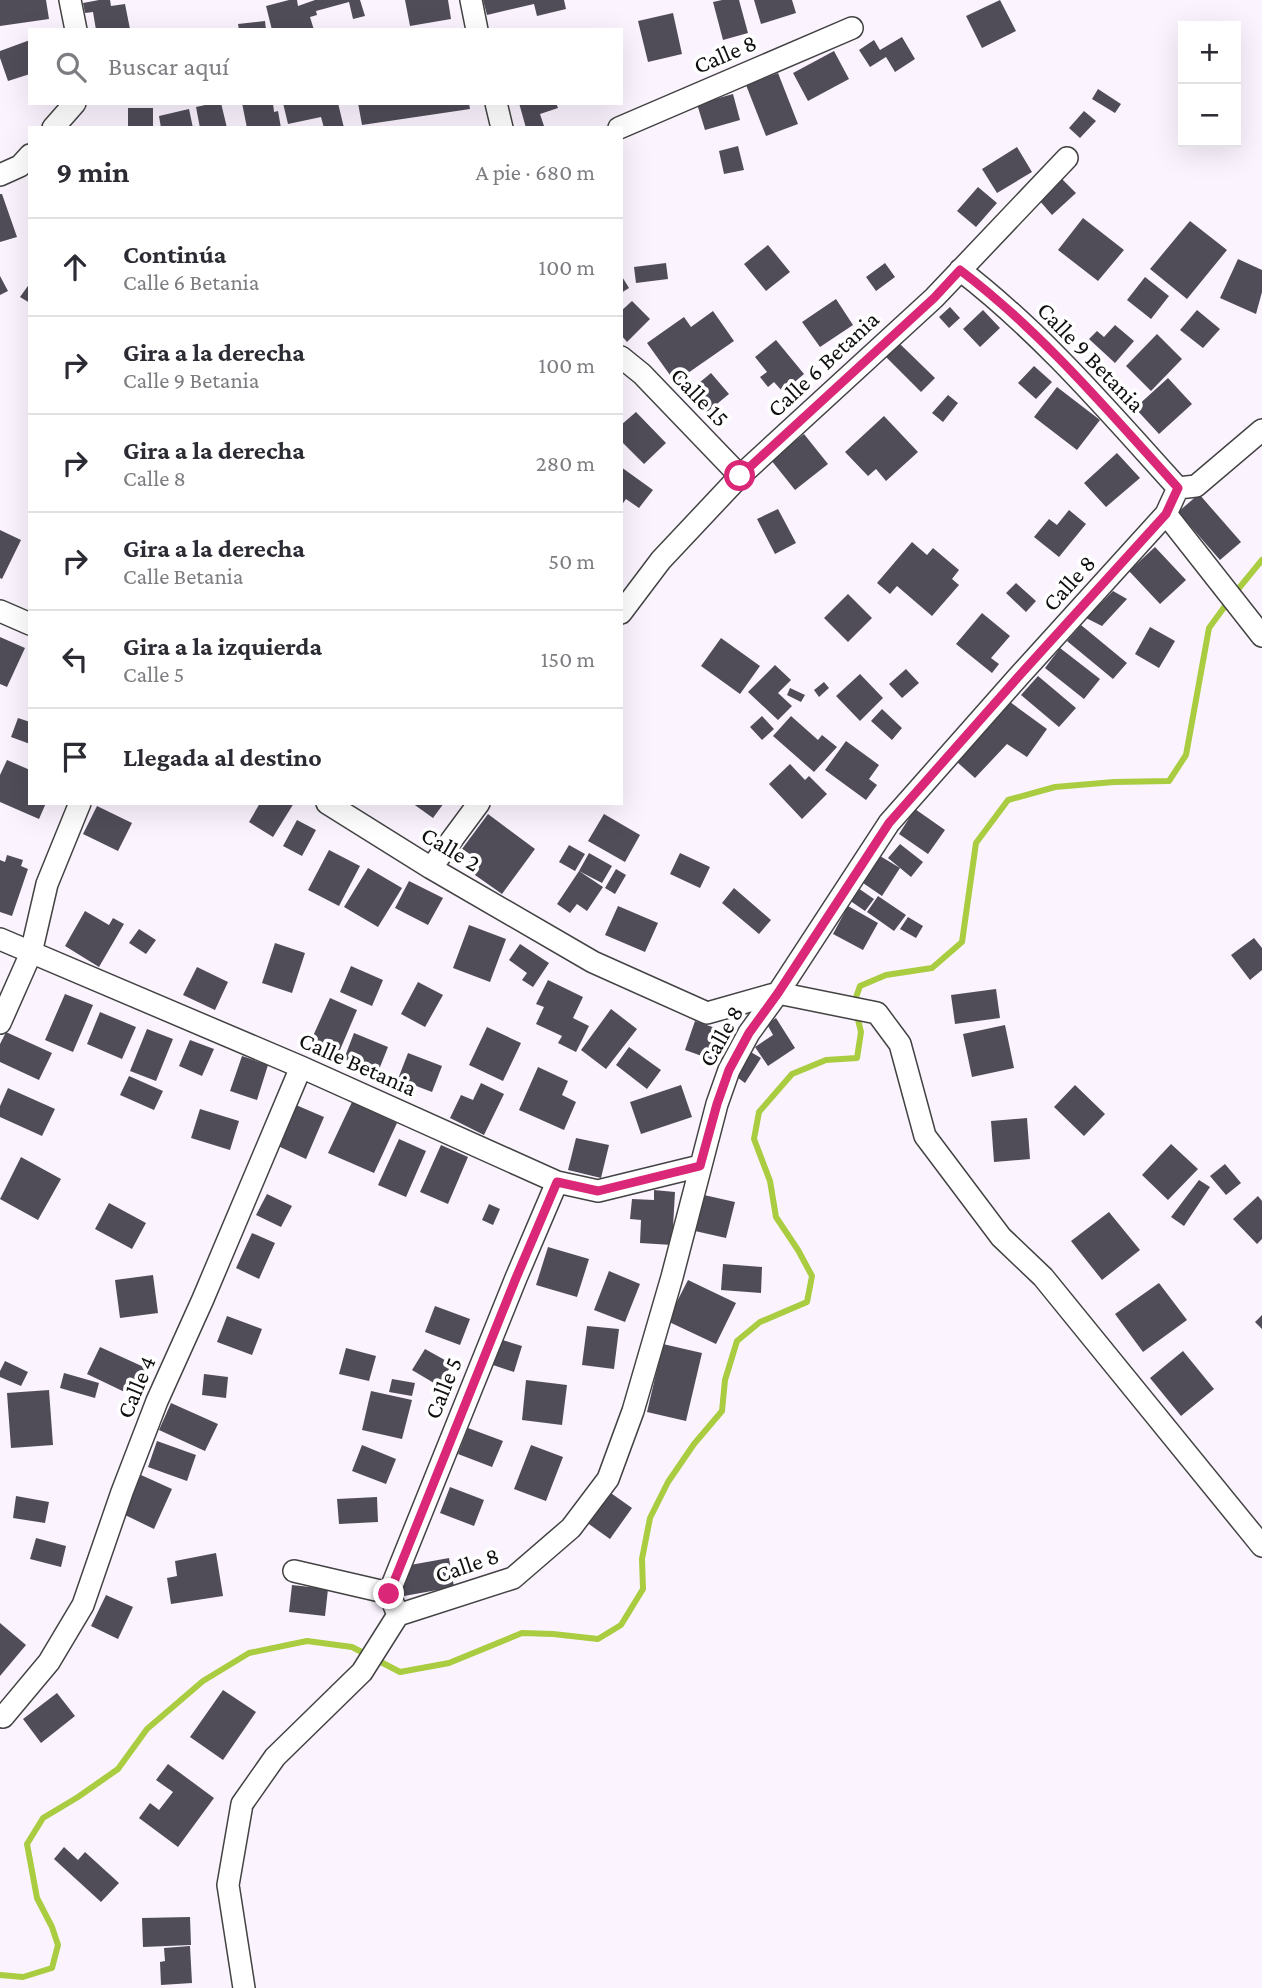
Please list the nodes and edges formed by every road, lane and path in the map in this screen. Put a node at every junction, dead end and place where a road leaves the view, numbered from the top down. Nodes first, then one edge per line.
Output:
1 (70, 0) edge
2 (471, 0) edge
3 (76, 28) edge
4 (477, 28) edge
5 (852, 28) dead end
6 (73, 105) edge
7 (496, 105) edge
8 (55, 126) edge
9 (502, 126) edge
10 (623, 126) edge
11 (1066, 158) dead end
12 (27, 165) edge
13 (0, 176) edge
14 (960, 270) junction
15 (623, 359) edge
16 (1262, 430) edge
17 (740, 476) junction
18 (1178, 488) junction
19 (1166, 514) junction
20 (623, 610) edge
21 (0, 611) edge
22 (28, 623) edge
23 (1262, 636) edge
24 (79, 805) edge
25 (330, 805) edge
26 (478, 805) edge
27 (431, 868) junction
28 (0, 939) edge
29 (31, 953) junction
30 (778, 993) junction
31 (0, 1023) edge
32 (302, 1067) junction
33 (700, 1166) junction
34 (557, 1182) junction
35 (1262, 1546) edge
36 (293, 1571) dead end
37 (389, 1594) junction
38 (398, 1615) junction
39 (3, 1717) dead end
40 (244, 1988) edge

1 - 3 street
2 - 4 street
5 - 10 street, Calle 8
6 - 8 street
7 - 9 street
11 - 14 street, Calle 6 Betania
12 - 13 street
14 - 17 street, Calle 6 Betania
14 - 18 street, Calle 9 Betania
15 - 17 street, Calle 15
16 - 18 street
17 - 20 street, Calle 6 Betania
18 - 19 street, Calle 8
19 - 23 street
19 - 30 street, Calle 8
21 - 22 street
24 - 29 street
25 - 27 street, Calle 2
26 - 27 street
27 - 30 street, Calle 2
28 - 29 street, Calle Betania
29 - 31 street
29 - 32 street, Calle Betania
30 - 33 street, Calle 8
30 - 35 street
32 - 34 street, Calle Betania
32 - 39 street, Calle 4
33 - 34 street, Calle Betania
33 - 38 street, Calle 8
34 - 37 street, Calle 5
36 - 37 street
37 - 38 street
38 - 40 street

